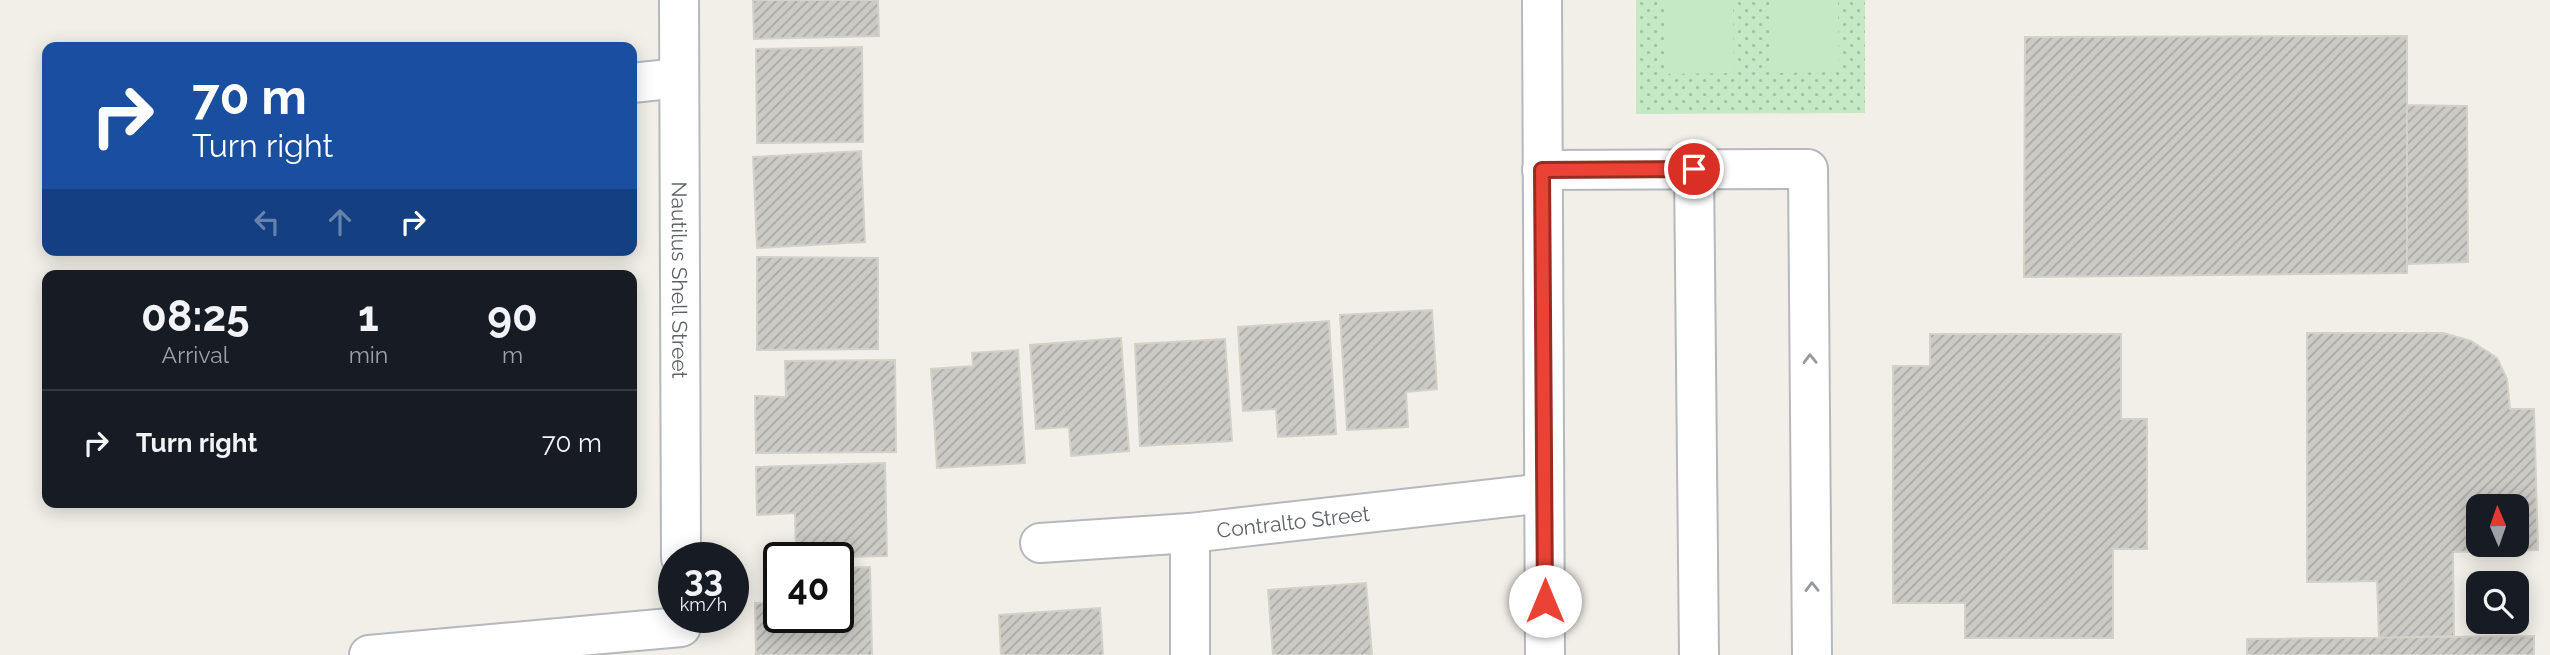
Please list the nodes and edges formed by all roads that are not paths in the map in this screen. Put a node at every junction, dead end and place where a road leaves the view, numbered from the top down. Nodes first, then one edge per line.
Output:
1 (679, 0) edge
2 (1542, 0) edge
3 (680, 78) junction
4 (637, 82) edge
5 (1694, 169) junction
6 (1542, 170) junction
7 (1544, 493) junction
8 (1190, 533) junction
9 (681, 542) edge
10 (1040, 543) dead end
11 (681, 633) edge
12 (369, 655) edge
13 (1190, 655) edge
14 (1545, 655) edge
15 (1699, 655) edge
16 (1812, 655) edge

1 - 3 street, Nautilus Shell Street
2 - 6 street
3 - 4 street
3 - 9 street, Nautilus Shell Street
5 - 6 street
5 - 15 street
16 -> 5 street
6 - 7 street
7 - 8 street, Contralto Street
7 - 14 street
8 - 10 street, Contralto Street
8 - 13 street
11 - 12 street

